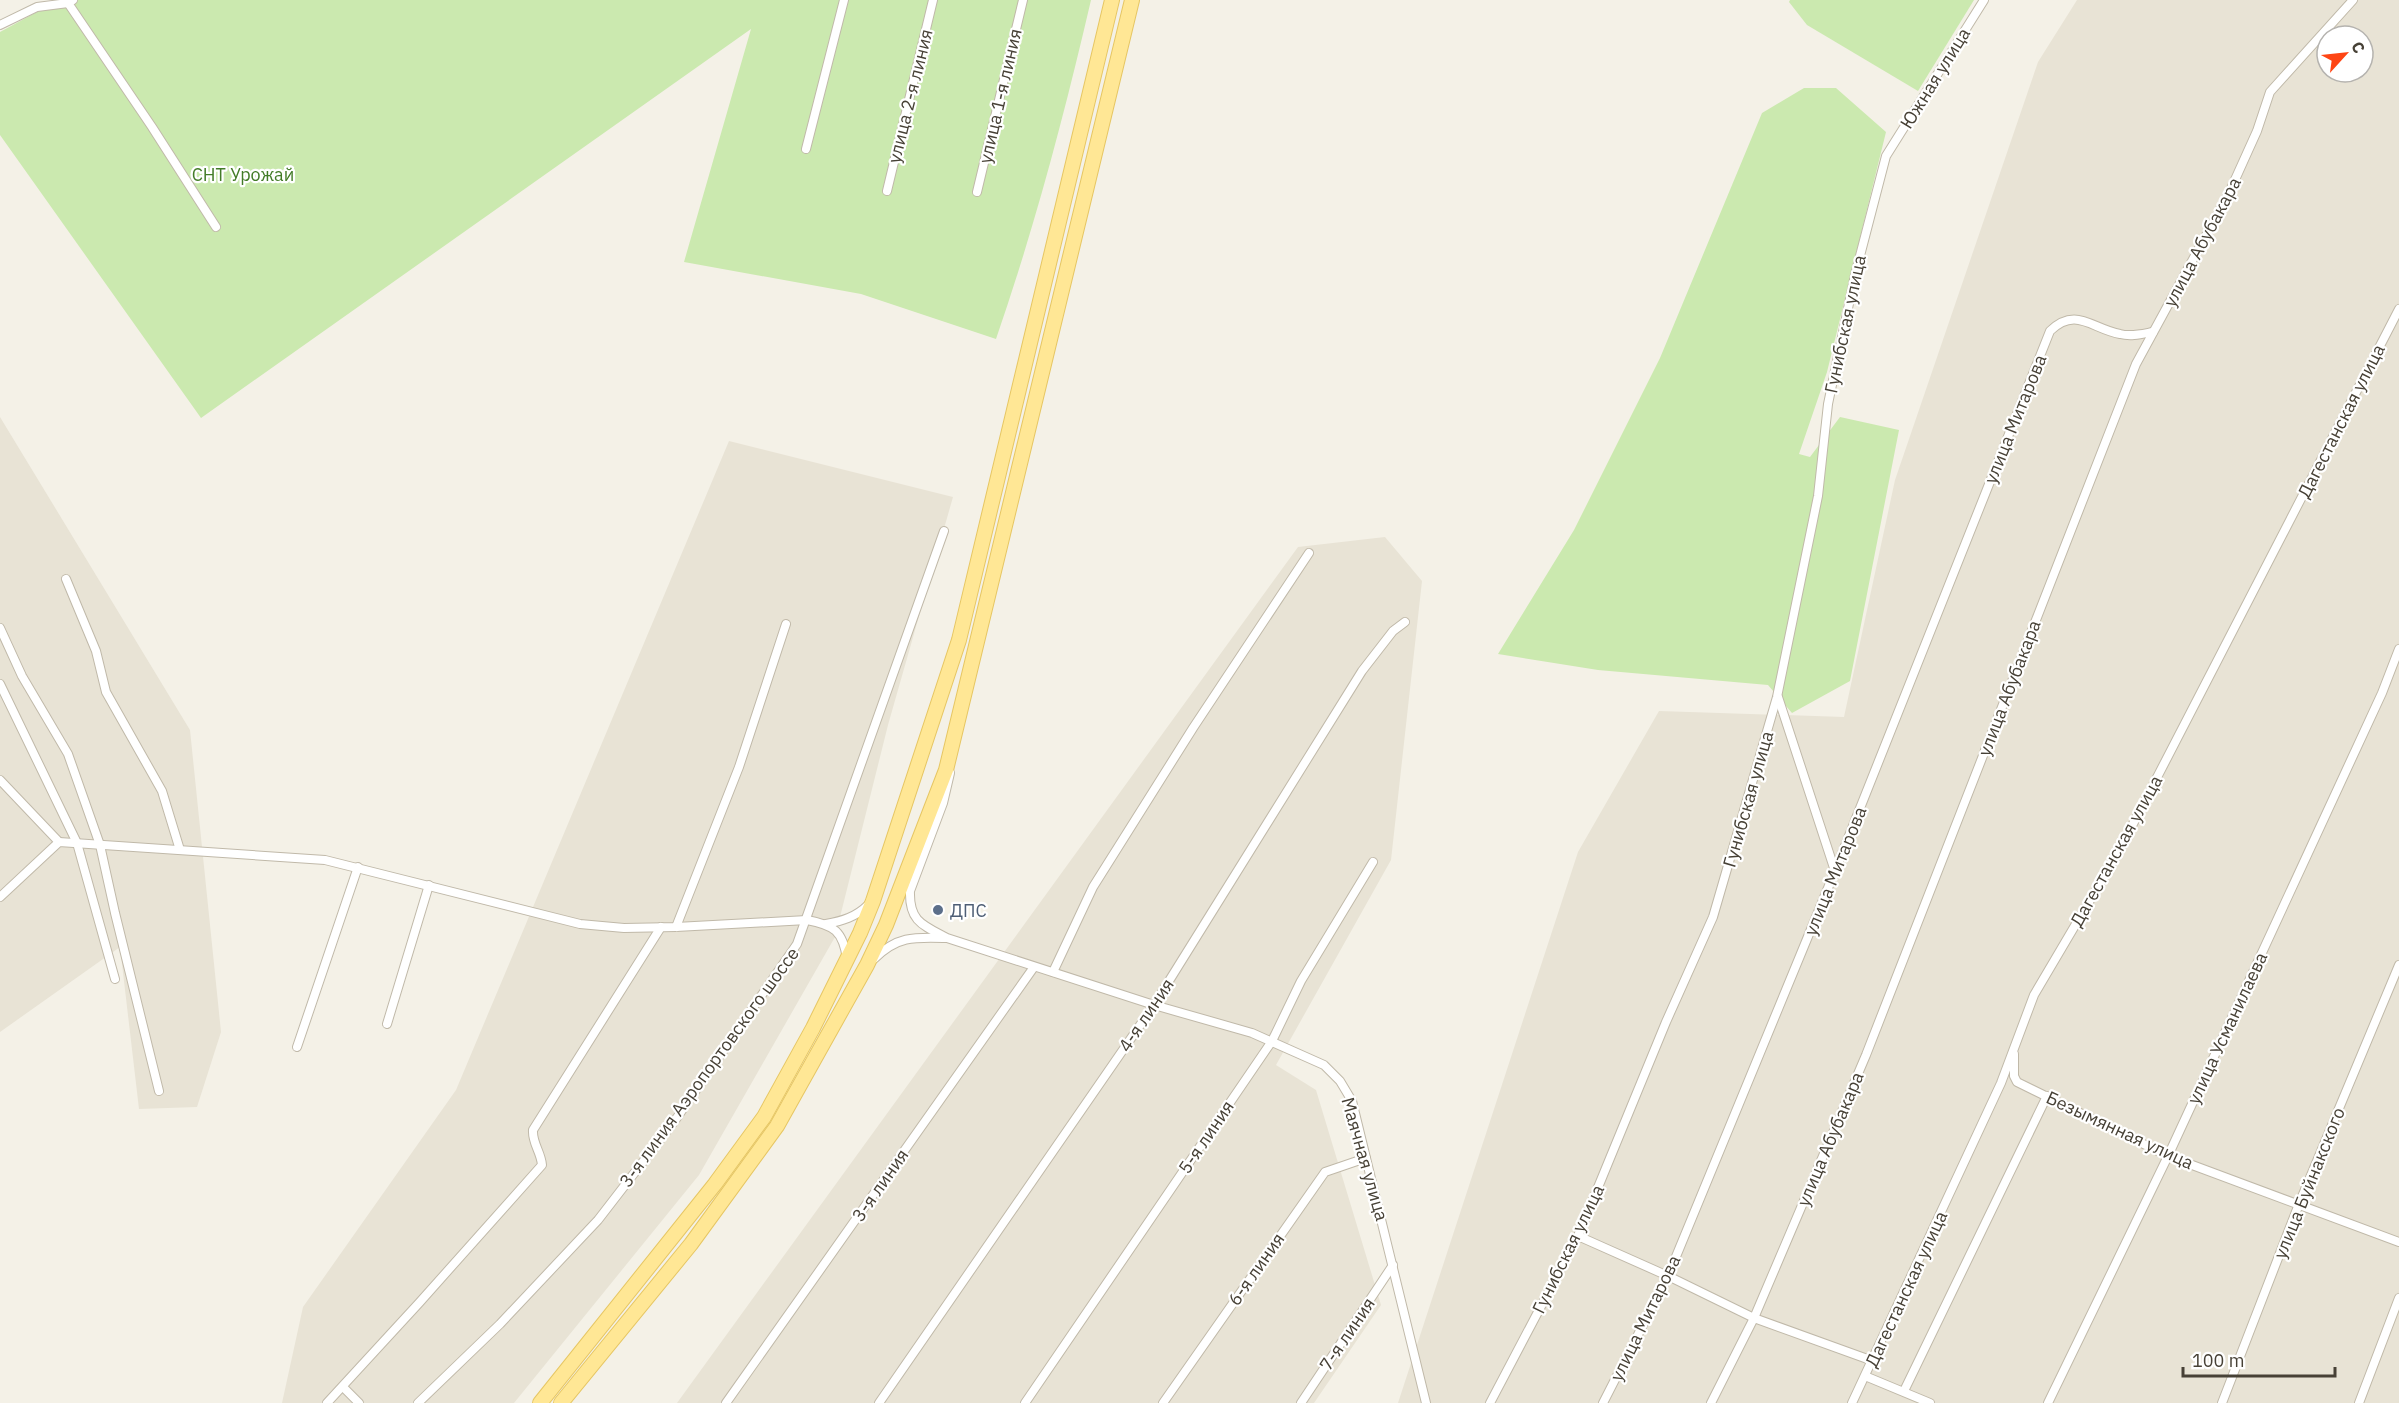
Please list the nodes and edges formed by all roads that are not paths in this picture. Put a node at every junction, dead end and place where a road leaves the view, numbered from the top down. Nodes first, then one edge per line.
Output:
1 (844, 0) edge
2 (933, 0) edge
3 (1023, 0) edge
4 (1112, 0) edge
5 (1132, 0) edge
6 (1984, 0) edge
7 (2353, 0) edge
8 (70, 2) edge
9 (0, 24) edge
10 (806, 149) dead end
11 (1886, 156) joint
12 (887, 191) dead end
13 (977, 192) dead end
14 (216, 227) dead end
15 (2399, 309) edge
16 (2154, 332) junction
17 (944, 531) dead end
18 (1309, 553) dead end
19 (66, 579) dead end
20 (1405, 622) dead end
21 (786, 624) dead end
22 (0, 628) edge
23 (2399, 649) edge
24 (0, 684) edge
25 (1778, 697) junction
26 (954, 740) junction
27 (0, 780) edge
28 (59, 842) junction
29 (76, 843) junction
30 (100, 845) junction
31 (180, 850) junction
32 (1372, 862) dead end
33 (358, 867) junction
34 (1835, 871) junction
35 (429, 885) junction
36 (0, 897) edge
37 (873, 901) junction
38 (807, 920) junction
39 (825, 924) junction
40 (661, 927) junction
41 (676, 927) junction
42 (947, 938) junction
43 (847, 960) junction
44 (867, 965) junction
45 (2399, 965) edge
46 (1034, 967) junction
47 (1053, 972) junction
48 (115, 979) dead end
49 (1154, 1005) junction
50 (387, 1024) dead end
51 (2016, 1040) junction
52 (1272, 1041) junction
53 (297, 1047) dead end
54 (159, 1091) dead end
55 (2048, 1096) junction
56 (2168, 1156) junction
57 (1366, 1158) junction
58 (2299, 1204) junction
59 (1578, 1236) junction
60 (2399, 1242) edge
61 (1393, 1265) junction
62 (1668, 1276) junction
63 (2399, 1298) edge
64 (1754, 1318) junction
65 (1872, 1361) junction
66 (1865, 1376) junction
67 (343, 1387) junction
68 (1904, 1391) junction
69 (327, 1403) edge
70 (359, 1403) edge
71 (418, 1403) edge
72 (540, 1403) edge
73 (561, 1403) edge
74 (726, 1403) edge
75 (879, 1403) edge
76 (1025, 1403) edge
77 (1163, 1403) edge
78 (1301, 1403) edge
79 (1426, 1403) edge
80 (1490, 1403) edge
81 (1603, 1403) edge
82 (1711, 1403) edge
83 (1852, 1403) edge
84 (1930, 1403) edge
85 (2048, 1403) edge
86 (2222, 1403) edge
87 (2359, 1403) edge

1 - 10 street
2 - 12 street, улица 2-я линия
3 - 13 street, улица 1-я линия
4 - 37 main road
5 - 26 main road
6 - 11 street, Южная улица
7 - 16 street, улица Абубакара
8 - 9 street
8 - 14 street
11 - 25 street, Гунибская улица
15 - 51 street, Дагестанская улица
16 - 34 street, улица Митарова
16 - 64 street, улица Абубакара
17 - 38 street, 3-я линия Аэропортовского шоссе
18 - 47 street
19 - 31 street
20 - 49 street, 4-я линия
21 - 41 street
22 - 30 street
23 - 56 street, улица Усманилаева
24 - 29 street
25 - 34 street
25 - 59 street, Гунибская улица
26 - 42 street
26 - 44 main road
27 - 28 street
28 - 29 street
28 - 36 street
29 - 30 street
29 - 48 street
30 - 31 street
30 - 54 street
31 - 33 street
32 - 52 street, 5-я линия
33 - 35 street
33 - 53 street
34 - 62 street, улица Митарова
35 - 40 street
35 - 50 street
37 - 39 street
37 - 43 main road
38 - 39 street
38 - 41 street
38 - 71 street, 3-я линия Аэропортовского шоссе
39 - 43 street
40 - 41 street
40 - 67 street
42 - 44 street
42 - 46 street, Маячная улица
43 - 72 main road
44 - 73 main road
45 - 58 street, улица Буйнакского
46 - 47 street, Маячная улица
46 - 74 street, 3-я линия
47 - 49 street, Маячная улица
49 - 52 street, Маячная улица
49 - 75 street, 4-я линия
51 - 55 street, Безымянная улица
51 - 65 street, Дагестанская улица
52 - 57 street, Маячная улица
52 - 76 street, 5-я линия
55 - 56 street, Безымянная улица
55 - 68 street
56 - 58 street, Безымянная улица
56 - 85 street, улица Усманилаева
57 - 61 street, Маячная улица
57 - 77 street, 6-я линия
58 - 60 street, Безымянная улица
58 - 86 street, улица Буйнакского
59 - 62 street
59 - 80 street, Гунибская улица
61 - 78 street, 7-я линия
61 - 79 street, Маячная улица
62 - 64 street
62 - 81 street, улица Митарова
63 - 87 street
64 - 65 street
64 - 82 street, улица Абубакара
65 - 66 street, Дагестанская улица
66 - 68 street
66 - 83 street, Дагестанская улица
67 - 69 street
67 - 70 street
68 - 84 street

